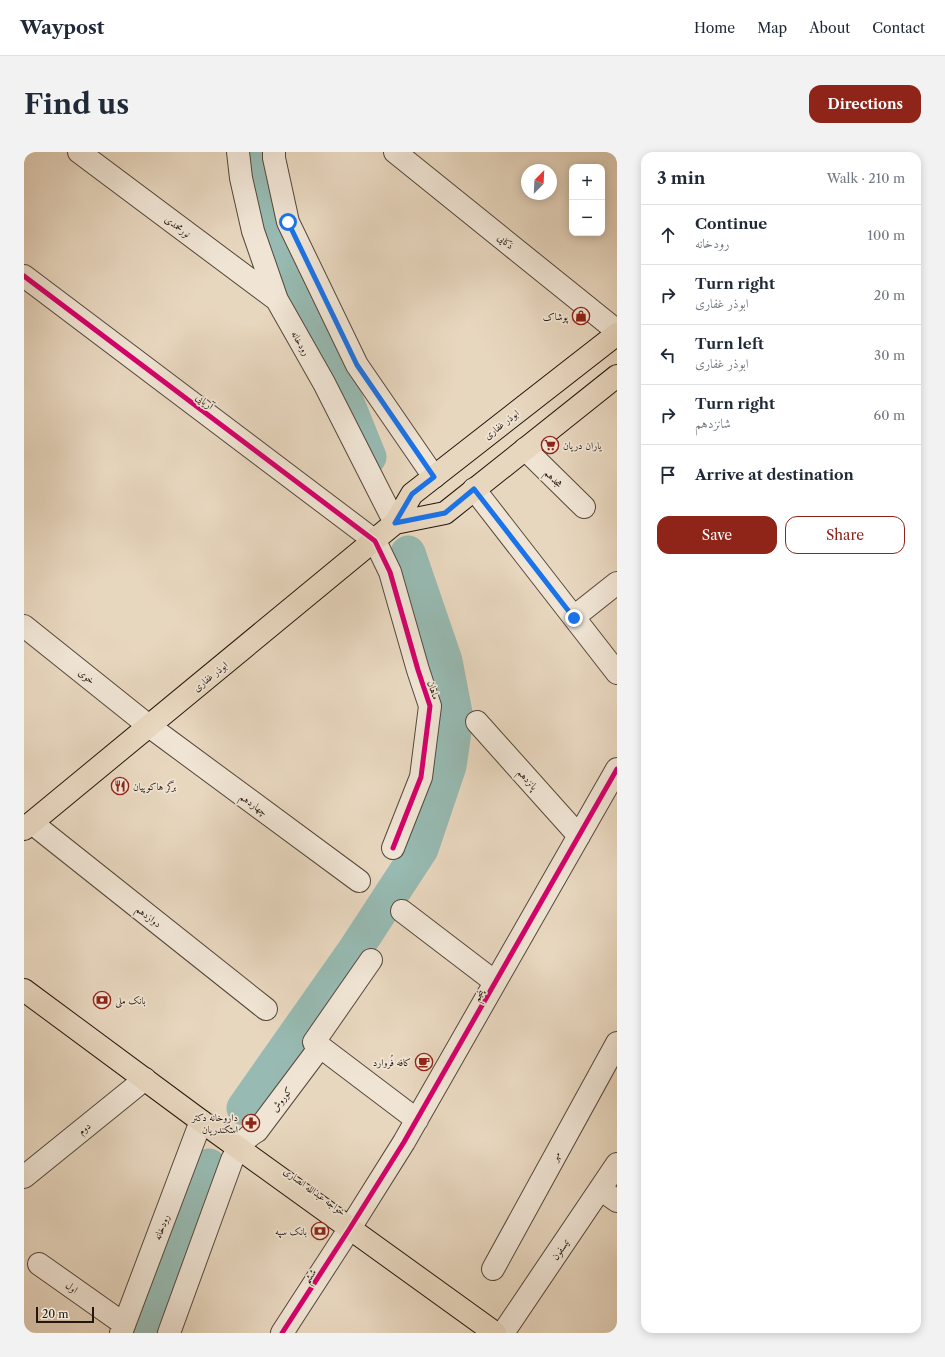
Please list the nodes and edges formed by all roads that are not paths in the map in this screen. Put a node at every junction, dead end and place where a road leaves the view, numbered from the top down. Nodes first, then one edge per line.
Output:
1 (79, 152) edge
2 (238, 152) edge
3 (274, 152) edge
4 (395, 152) edge
5 (24, 276) edge
6 (277, 300) junction
7 (617, 332) edge
8 (617, 376) edge
9 (525, 449) junction
10 (434, 477) junction
11 (474, 489) junction
12 (584, 507) dead end
13 (395, 523) junction
14 (374, 541) junction
15 (617, 583) edge
16 (574, 618) junction
17 (24, 626) edge
18 (617, 673) edge
19 (477, 722) dead end
20 (149, 726) junction
21 (617, 769) edge
22 (28, 826) edge
23 (579, 836) junction
24 (393, 848) dead end
25 (359, 881) dead end
26 (402, 911) dead end
27 (371, 960) dead end
28 (495, 982) junction
29 (24, 990) edge
30 (266, 1009) dead end
31 (617, 1043) edge
32 (317, 1045) junction
33 (145, 1079) junction
34 (417, 1120) junction
35 (202, 1121) junction
36 (238, 1147) junction
37 (617, 1164) edge
38 (24, 1177) edge
39 (608, 1195) edge
40 (350, 1228) junction
41 (39, 1264) dead end
42 (493, 1269) dead end
43 (123, 1328) edge
44 (169, 1333) edge
45 (282, 1333) edge
46 (495, 1333) edge
47 (503, 1333) edge

1 - 6 street, نورمحمدی
2 - 6 street, رودخانه
3 - 10 street
4 - 7 street, ذکایی
5 - 14 street, آریایی
6 - 13 street, رودخانه
7 - 10 main road, ابوذر غفاری
8 - 9 main road, ابوذر غفاری
9 - 11 main road, ابوذر غفاری
9 - 12 street, هجدهم
10 - 13 main road, ابوذر غفاری
11 - 13 main road, ابوذر غفاری
11 - 16 street
13 - 14 main road, ابوذر غفاری
14 - 20 main road, ابوذر غفاری
14 - 24 street, ماهان
15 - 16 street
16 - 18 street
17 - 20 street, خوی
19 - 23 street, پانزدهم
20 - 22 main road, ابوذر غفاری
20 - 25 street, چهاردهم
21 - 23 street, پنجم
22 - 30 street, دوازدهم
23 - 28 street, پنجم
26 - 28 street
27 - 32 street, کوروش
28 - 34 street, پنجم
29 - 33 main road, خواجه عبدالله انصاری
31 - 42 street, مهر
32 - 34 street
32 - 36 street, کوروش
33 - 35 main road, خواجه عبدالله انصاری
33 - 38 street, دوم
34 - 40 street, پنجم
35 - 36 main road, خواجه عبدالله انصاری
35 - 43 street, رودخانه
36 - 40 main road, خواجه عبدالله انصاری
36 - 44 street
37 - 39 street, تیسفون
39 - 47 street, تیسفون
40 - 45 street, ششم
40 - 46 main road, خواجه عبدالله انصاری
41 - 43 street, اول

